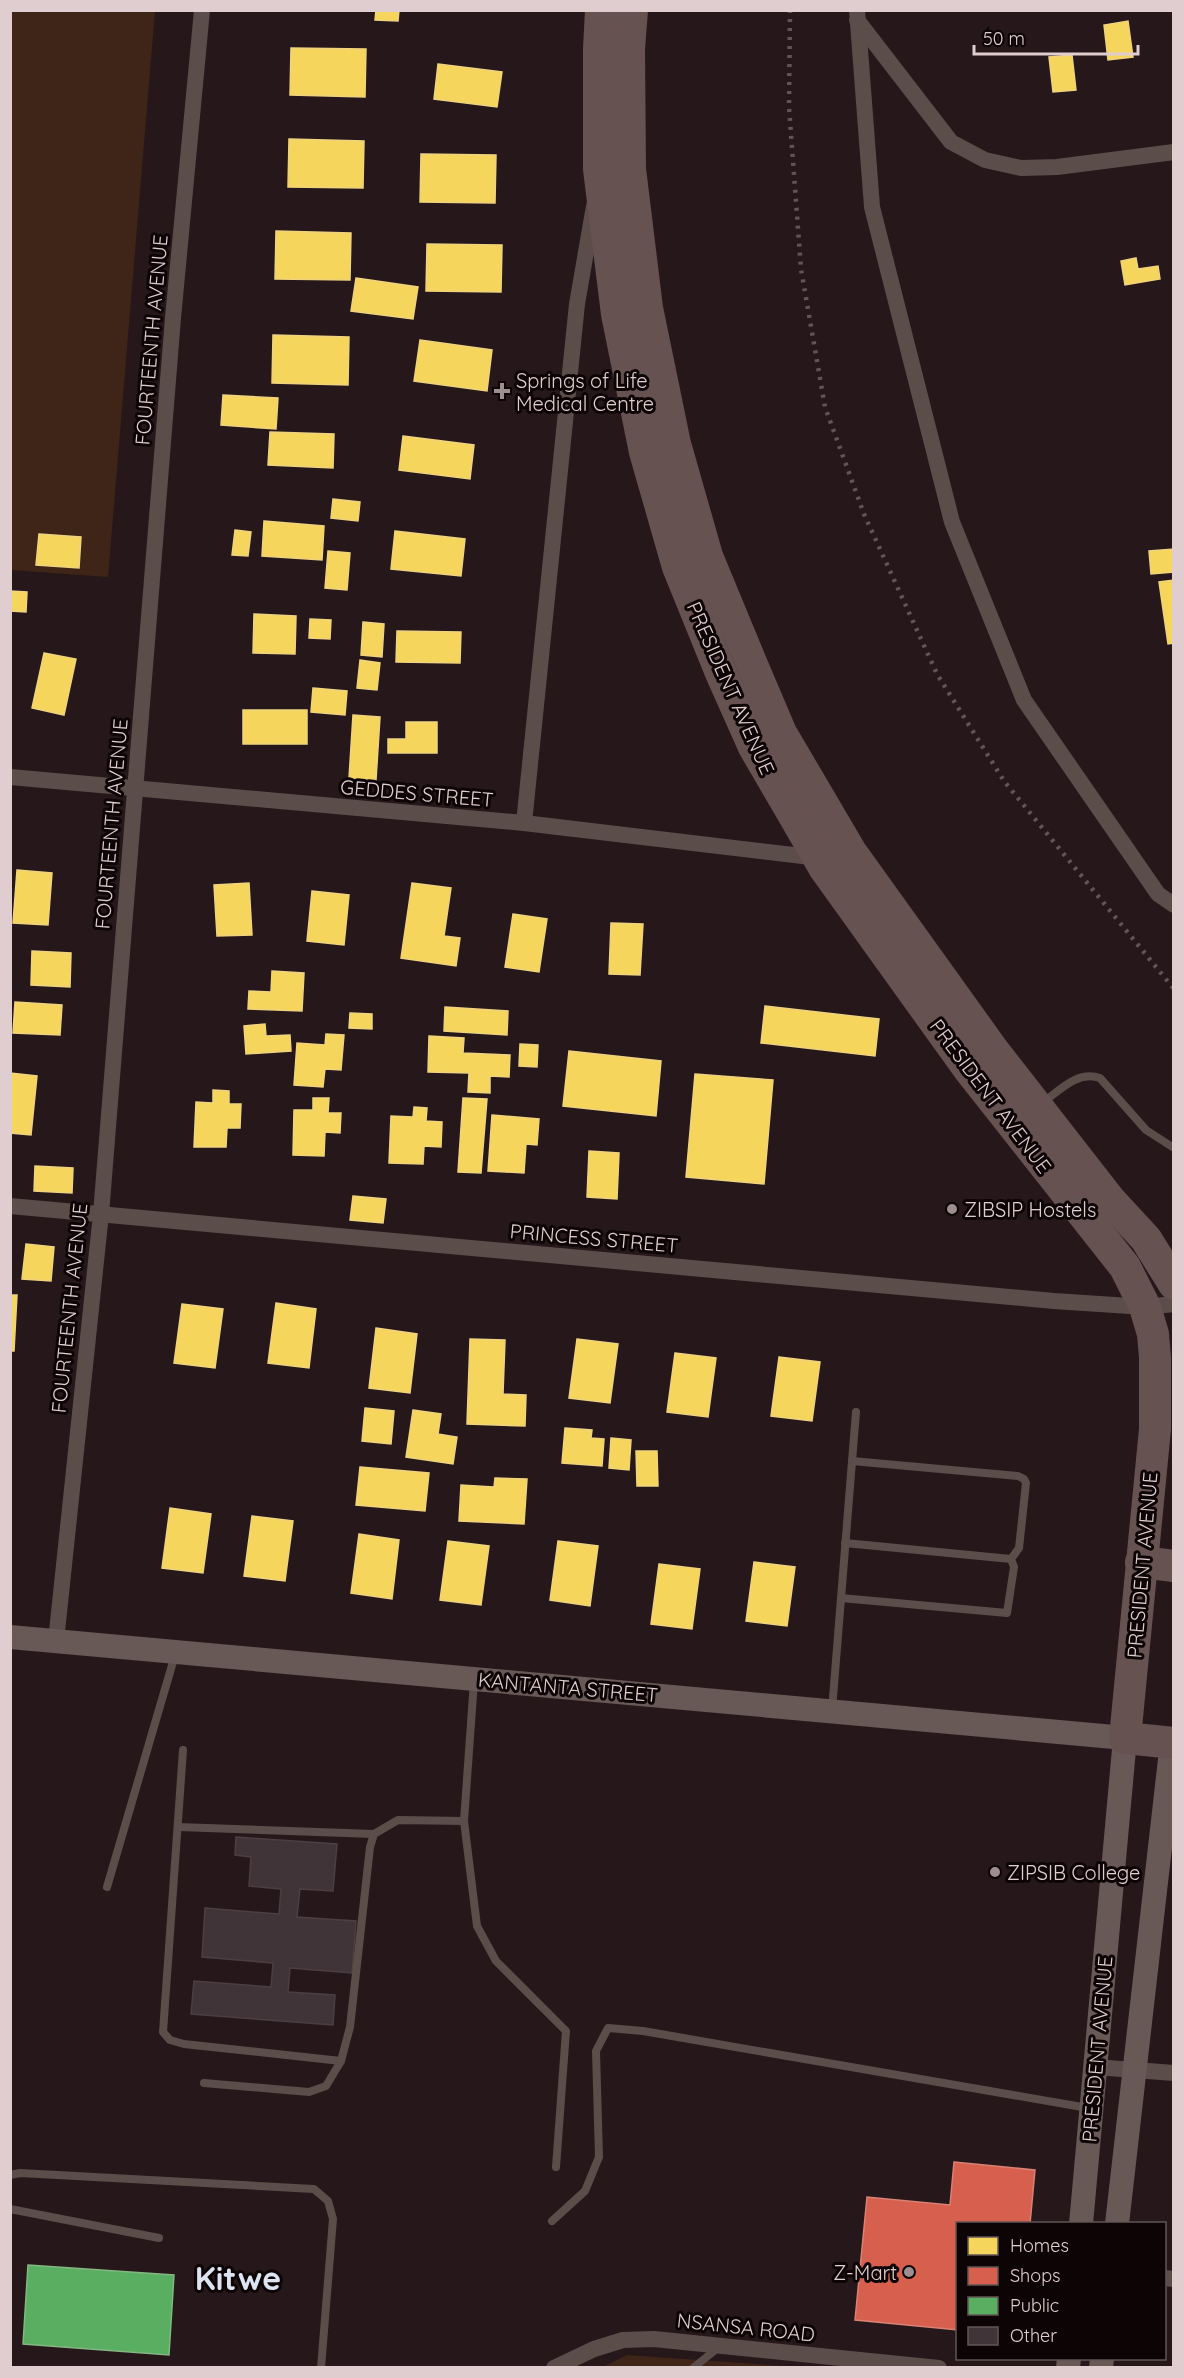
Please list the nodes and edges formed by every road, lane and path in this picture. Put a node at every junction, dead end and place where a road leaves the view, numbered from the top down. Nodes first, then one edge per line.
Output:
1 (202, 10) edge
2 (601, 10) edge
3 (632, 10) edge
4 (857, 15) edge
5 (1173, 152) edge
6 (599, 169) junction
7 (10, 777) edge
8 (135, 789) junction
9 (524, 823) junction
10 (819, 858) junction
11 (1173, 905) edge
12 (1038, 1106) junction
13 (1173, 1148) edge
14 (10, 1206) edge
15 (101, 1214) junction
16 (1173, 1284) edge
17 (1159, 1305) edge
18 (1165, 1384) edge
19 (856, 1412) dead end
20 (852, 1461) junction
21 (845, 1543) junction
22 (1011, 1559) junction
23 (1142, 1562) junction
24 (1173, 1566) edge
25 (841, 1599) junction
26 (10, 1636) edge
27 (56, 1641) junction
28 (176, 1651) junction
29 (474, 1678) junction
30 (832, 1711) junction
31 (1173, 1734) edge
32 (1125, 1738) junction
33 (183, 1750) dead end
34 (464, 1821) junction
35 (178, 1827) junction
36 (374, 1834) junction
37 (107, 1887) dead end
38 (341, 2061) junction
39 (1095, 2067) junction
40 (1135, 2070) junction
41 (1173, 2073) edge
42 (204, 2083) dead end
43 (1092, 2108) junction
44 (556, 2167) dead end
45 (10, 2175) edge
46 (10, 2210) edge
47 (552, 2221) dead end
48 (1081, 2222) edge
49 (1117, 2222) edge
50 (159, 2238) dead end
51 (721, 2345) junction
52 (321, 2367) edge
53 (554, 2367) edge
54 (693, 2367) edge
55 (939, 2367) edge

1 - 8 street, FOURTEENTH AVENUE
2 - 6 highway, PRESIDENT AVENUE
3 - 12 highway, PRESIDENT AVENUE
4 - 5 street
4 - 11 street
6 - 9 street
6 - 10 highway, PRESIDENT AVENUE
7 - 8 street, GEDDES STREET
8 - 9 street, GEDDES STREET
8 - 15 street, FOURTEENTH AVENUE
9 - 10 street, GEDDES STREET
10 - 17 highway, PRESIDENT AVENUE
12 - 13 lane
12 - 16 highway, PRESIDENT AVENUE
14 - 15 street, PRINCESS STREET
15 - 17 street, PRINCESS STREET
15 - 27 street, FOURTEENTH AVENUE
17 - 18 highway, PRESIDENT AVENUE
18 - 23 highway, PRESIDENT AVENUE
19 - 20 lane
20 - 21 lane
20 - 22 lane
21 - 22 lane
21 - 25 lane
22 - 25 lane
23 - 24 highway
23 - 32 highway, PRESIDENT AVENUE
25 - 30 lane
26 - 27 street, KANTANTA STREET
27 - 28 street, KANTANTA STREET
28 - 29 street, KANTANTA STREET
28 - 37 lane
29 - 30 street, KANTANTA STREET
29 - 34 lane
30 - 32 street, KANTANTA STREET
31 - 32 highway
31 - 40 street, PRESIDENT AVENUE
32 - 39 street, PRESIDENT AVENUE
33 - 35 lane
34 - 36 lane
34 - 44 lane
35 - 36 lane
35 - 38 lane
36 - 38 lane
38 - 42 lane
39 - 40 street
39 - 43 street, PRESIDENT AVENUE
40 - 41 street
40 - 49 street, PRESIDENT AVENUE
43 - 47 lane
43 - 48 street, PRESIDENT AVENUE
45 - 52 lane
46 - 50 lane
51 - 53 street, NSANSA ROAD
51 - 54 lane
51 - 55 street, NSANSA ROAD

